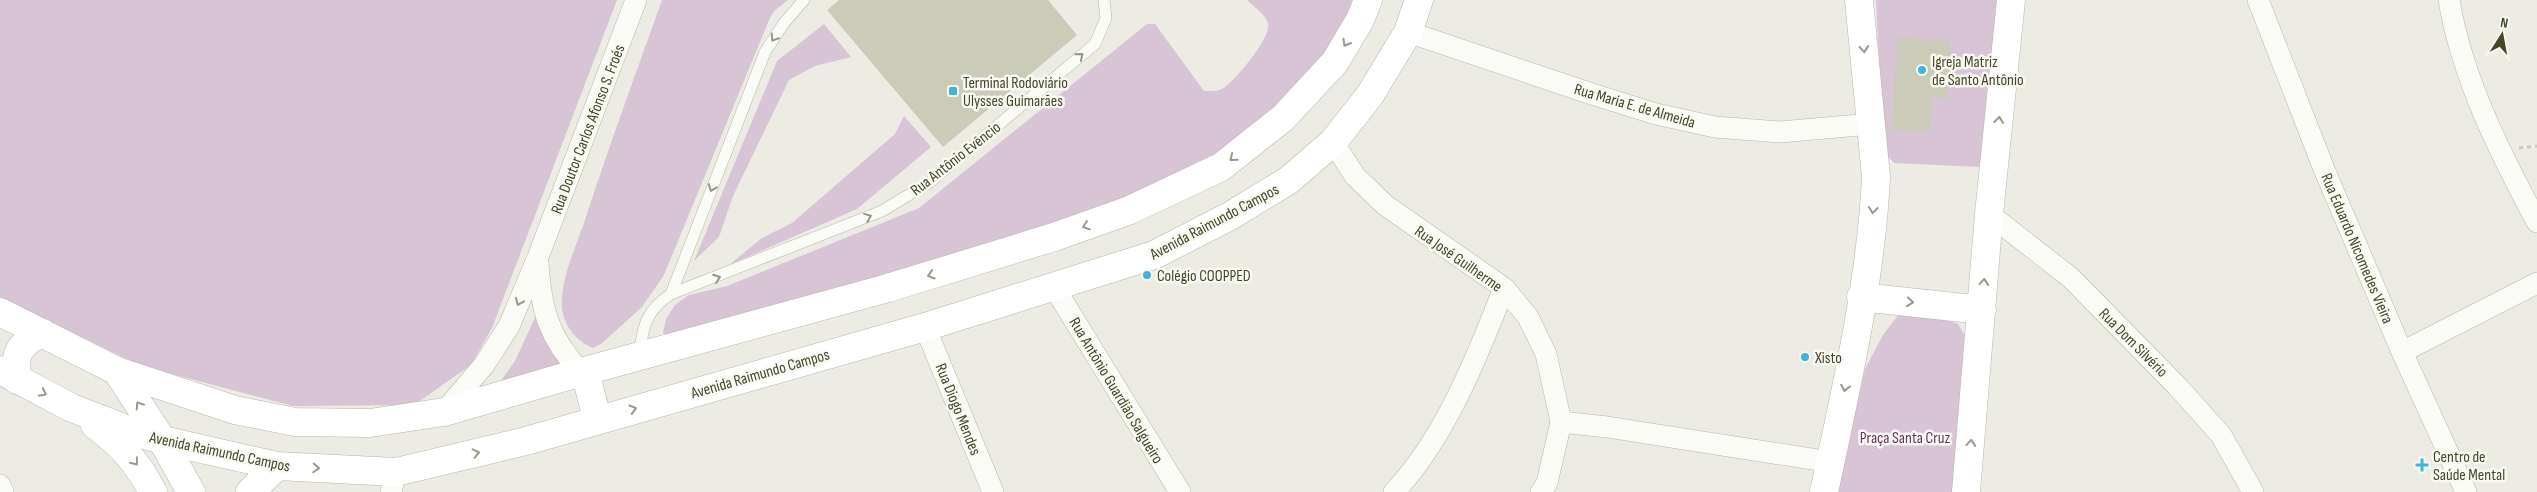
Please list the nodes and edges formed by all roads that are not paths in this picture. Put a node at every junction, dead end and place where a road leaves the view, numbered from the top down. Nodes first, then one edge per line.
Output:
1 (636, 0) edge
2 (804, 0) edge
3 (1104, 0) edge
4 (1368, 0) edge
5 (1419, 0) edge
6 (1859, 0) edge
7 (2011, 0) edge
8 (2258, 0) edge
9 (2449, 0) edge
10 (1408, 32) junction
11 (1871, 124) junction
12 (1333, 142) junction
13 (1990, 214) junction
14 (2537, 222) edge
15 (538, 257) junction
16 (2537, 283) edge
17 (1054, 287) junction
18 (1504, 288) junction
19 (671, 294) junction
20 (1861, 297) junction
21 (1982, 310) junction
22 (0, 312) edge
23 (925, 327) junction
24 (43, 334) junction
25 (2402, 352) junction
26 (638, 356) junction
27 (117, 371) junction
28 (583, 372) junction
29 (8, 375) edge
30 (72, 408) junction
31 (444, 412) junction
32 (597, 419) junction
33 (1561, 422) junction
34 (162, 440) junction
35 (1831, 462) junction
36 (277, 466) junction
37 (393, 482) edge
38 (0, 485) edge
39 (3, 492) edge
40 (153, 492) edge
41 (190, 492) edge
42 (250, 492) edge
43 (993, 492) edge
44 (1180, 492) edge
45 (1394, 492) edge
46 (1541, 492) edge
47 (1824, 492) edge
48 (1966, 492) edge
49 (2252, 492) edge
50 (2466, 492) edge

1 - 15 street, Rua Doutor Carlos Afonso S. Froés
2 -> 19 lane, Rua Antônio Evêncio
19 -> 3 lane, Rua Antônio Evêncio
4 -> 26 street
5 - 10 street, Avenida Raimundo Campos
6 -> 11 street
13 -> 7 street
8 - 25 street, Rua Eduardo Nicomedes Vieira
9 - 14 street
10 - 11 street, Rua Maria E. de Almeida
10 - 12 street, Avenida Raimundo Campos
11 -> 20 street
12 - 17 street, Avenida Raimundo Campos
12 - 18 street, Rua José Guilherme
21 -> 13 street
13 - 49 street, Rua Dom Silvério
15 - 28 street
15 -> 31 street, Rua Doutor Carlos Afonso S. Froés
16 - 25 street
17 - 23 street, Avenida Raimundo Campos
17 - 44 street, Rua Antônio Guardião Salgueiro
18 - 33 street, Rua José Guilherme
18 - 45 street
19 - 26 lane, Rua Antônio Evêncio
20 -> 21 street
20 -> 35 street
48 -> 21 street
22 - 24 street
32 -> 23 street, Avenida Raimundo Campos
23 - 43 street, Rua Diogo Mendes
24 - 27 street
24 - 29 street
25 - 50 street, Rua Eduardo Nicomedes Vieira
26 - 28 street
27 - 31 street
34 -> 27 street
28 - 31 street
28 - 32 street
29 -> 30 street, Avenida Raimundo Campos
30 - 34 street, Avenida Raimundo Campos
30 -> 40 street
37 -> 32 street, Avenida Raimundo Campos
33 - 35 street
33 - 46 street, Rua José Guilherme
34 - 36 street, Avenida Raimundo Campos
34 - 41 street
35 - 47 street
36 -> 37 street, Avenida Raimundo Campos
36 - 42 street
38 - 39 street

